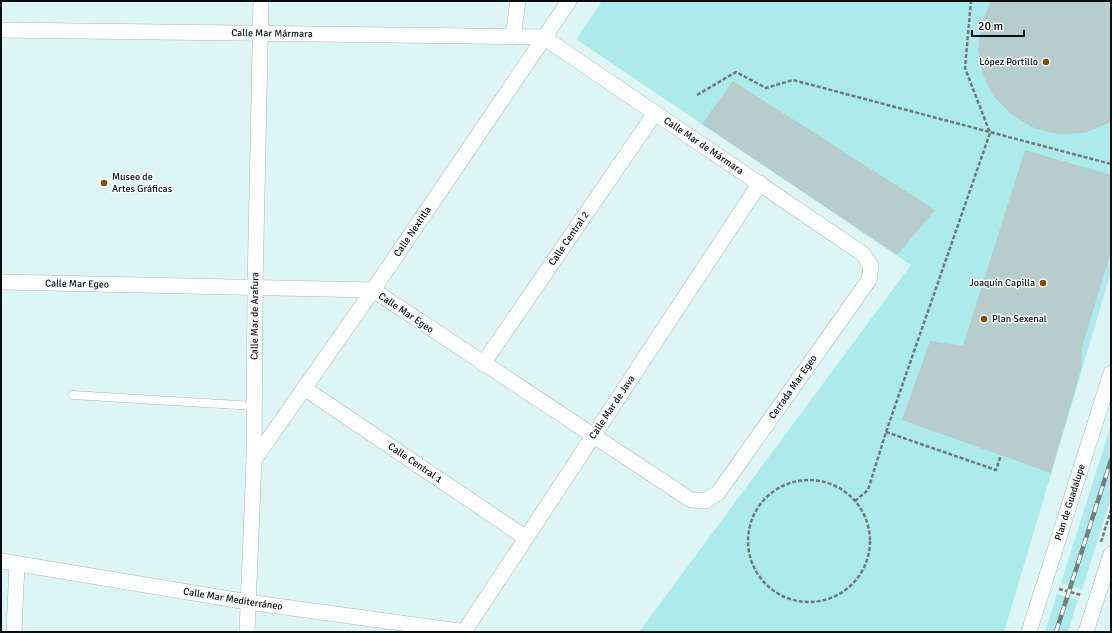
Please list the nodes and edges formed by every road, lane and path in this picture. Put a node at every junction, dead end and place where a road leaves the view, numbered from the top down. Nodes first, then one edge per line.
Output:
1 (261, 1) edge
2 (518, 1) edge
3 (569, 1) edge
4 (970, 1) edge
5 (1, 30) edge
6 (261, 35) junction
7 (513, 37) junction
8 (543, 38) junction
9 (697, 95) dead end
10 (655, 112) junction
11 (990, 133) junction
12 (1111, 164) edge
13 (760, 184) junction
14 (863, 254) joint
15 (1, 282) edge
16 (255, 288) junction
17 (372, 290) junction
18 (483, 364) junction
19 (1111, 373) edge
20 (304, 388) junction
21 (73, 395) dead end
22 (254, 406) junction
23 (886, 432) junction
24 (594, 434) junction
25 (1001, 455) dead end
26 (254, 460) junction
27 (691, 500) joint
28 (855, 501) junction
29 (526, 538) junction
30 (1111, 554) edge
31 (1, 561) edge
32 (17, 564) junction
33 (1057, 588) dead end
34 (1081, 595) dead end
35 (248, 602) junction
36 (14, 632) edge
37 (247, 632) edge
38 (465, 632) edge
39 (1029, 632) edge
40 (1086, 632) edge

1 - 6 street, Calle Mar de Arafura
2 - 7 street
3 - 8 street, Calle Nextitla
4 - 11 path
5 - 6 street, Calle Mar Mármara
6 - 7 street, Calle Mar Mármara
6 - 16 street, Calle Mar de Arafura
7 - 8 street, Calle Mar Mármara
8 - 10 street, Calle Mar de Mármara
8 - 17 street, Calle Nextitla
9 - 11 path
10 - 13 street, Calle Mar de Mármara
10 - 18 street, Calle Central 2
11 - 12 path
11 - 23 path
13 - 14 street, Calle Mar de Mármara
13 - 24 street, Calle Mar de Java
14 - 27 street, Cerrada Mar Egeo
15 - 16 street, Calle Mar Egeo
16 - 17 street, Calle Mar Egeo
16 - 22 street, Calle Mar de Arafura
17 - 18 street, Calle Mar Egeo
17 - 20 street, Calle Nextitla
18 - 24 street, Calle Mar Egeo
19 - 39 street, Plan de Guadalupe
20 - 26 street, Calle Nextitla
20 - 29 street, Calle Central 1
21 - 22 lane
22 - 26 street, Calle Mar de Arafura
23 - 25 path
23 - 28 path
24 - 27 street, Calle Mar Egeo
24 - 29 street, Calle Mar de Java
26 - 35 street, Calle Mar de Arafura
28 - 28 path
29 - 38 street, Calle Mar de Java
30 - 40 street
31 - 32 street, Calle Mar Mediterráneo
32 - 35 street, Calle Mar Mediterráneo
32 - 36 street
33 - 34 path
35 - 37 street, Calle Mar de Arafura
35 - 38 street, Calle Mar Mediterráneo

